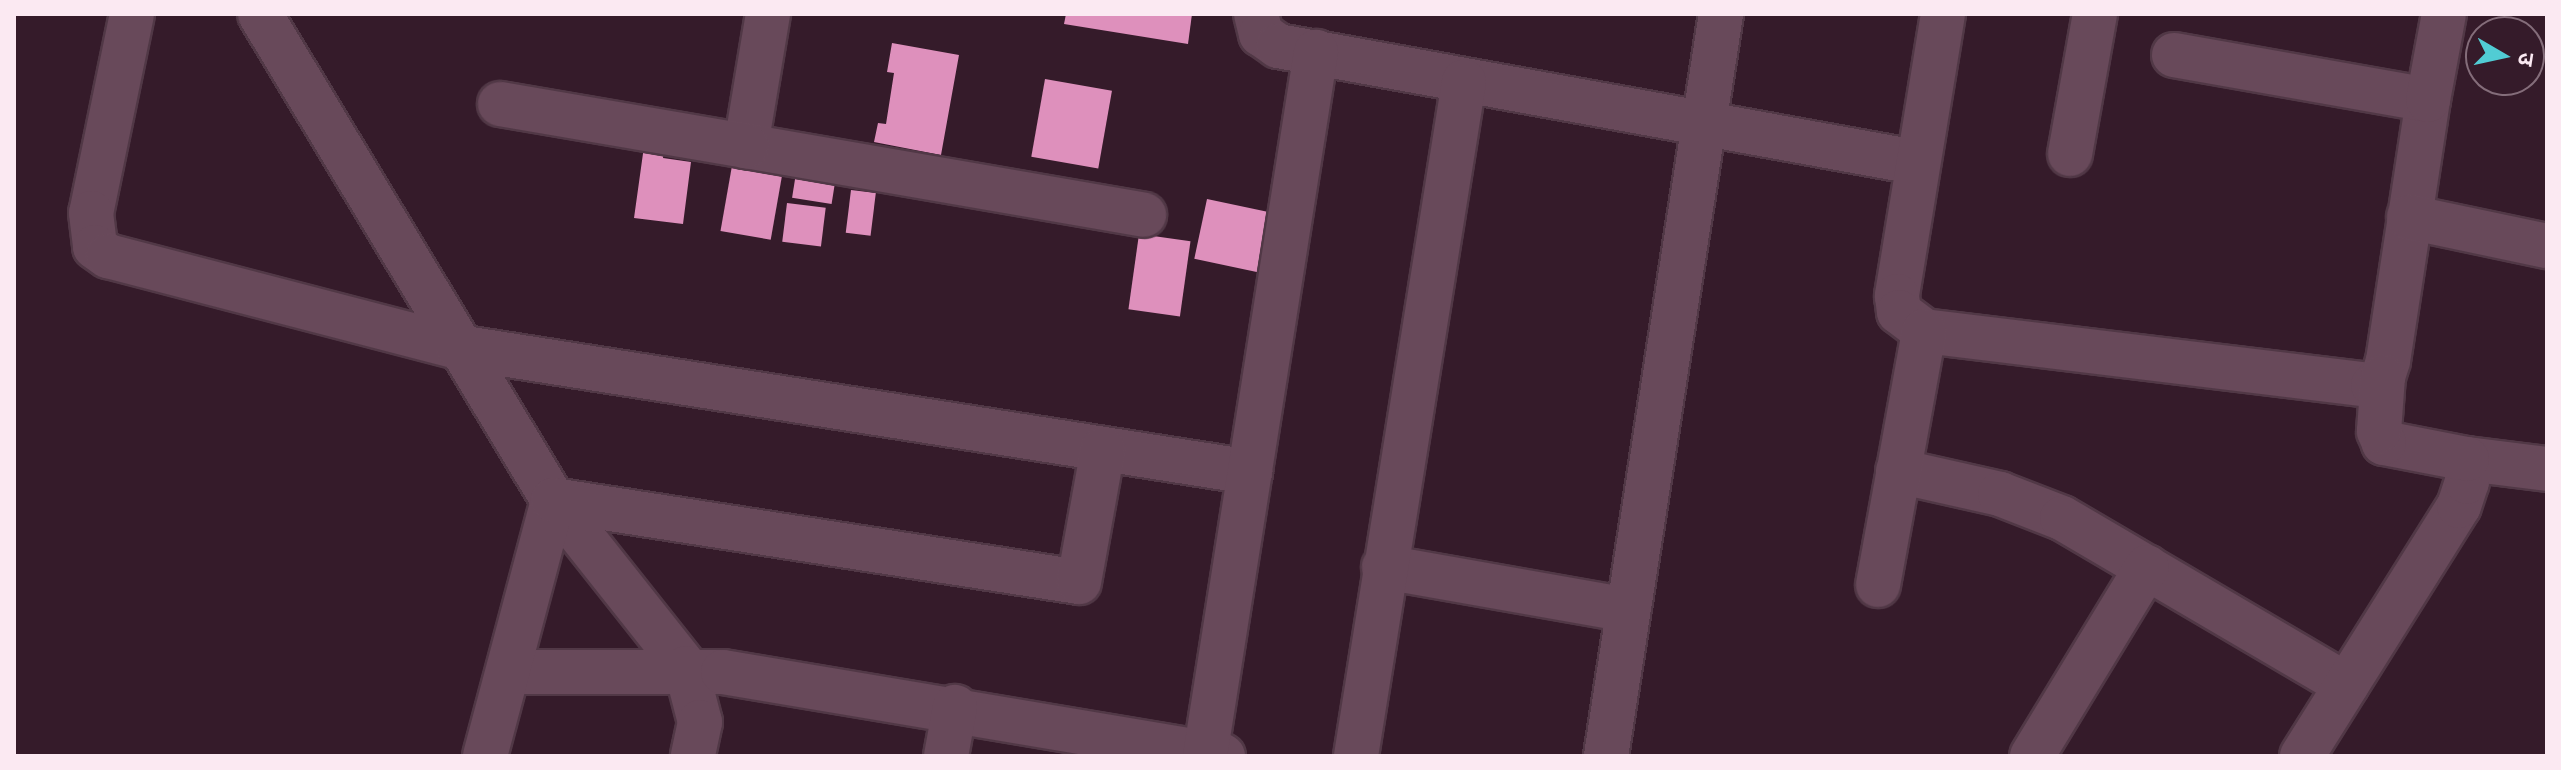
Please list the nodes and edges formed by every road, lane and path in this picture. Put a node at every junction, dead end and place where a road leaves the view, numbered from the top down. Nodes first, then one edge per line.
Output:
1 (132, 14) edge
2 (260, 14) edge
3 (768, 14) edge
4 (1256, 14) edge
5 (1721, 14) edge
6 (1943, 14) edge
7 (2095, 14) edge
8 (2444, 14) edge
9 (1316, 52) junction
10 (2174, 55) dead end
11 (1464, 82) junction
12 (2428, 100) junction
13 (500, 104) dead end
14 (1704, 121) junction
15 (746, 146) junction
16 (2070, 154) dead end
17 (1915, 162) junction
18 (1144, 215) dead end
19 (2409, 217) junction
20 (2547, 246) edge
21 (1924, 331) junction
22 (458, 347) junction
23 (2383, 377) junction
24 (1103, 449) junction
25 (2467, 459) junction
26 (2547, 469) edge
27 (1898, 471) junction
28 (1250, 472) junction
29 (553, 500) junction
30 (1384, 567) junction
31 (2147, 567) junction
32 (1878, 585) dead end
33 (1628, 610) junction
34 (686, 668) junction
35 (509, 672) junction
36 (2347, 685) junction
37 (955, 707) junction
38 (1211, 755) edge
39 (485, 756) edge
40 (693, 756) edge
41 (946, 756) edge
42 (1356, 756) edge
43 (1606, 756) edge
44 (2032, 756) edge
45 (2302, 756) edge

1 - 22 street
2 - 22 street
3 - 15 street
4 - 9 street
5 - 14 street
6 - 17 street
7 - 16 street
8 - 12 street
9 - 11 street
9 - 28 street
10 - 12 street
11 - 14 street
11 - 30 street
12 - 19 street
13 - 15 street
14 - 17 street
14 - 33 street
15 - 18 street
17 - 21 street
19 - 20 street
19 - 23 street
21 - 23 street
21 - 27 street
22 - 24 street
22 - 29 street
23 - 25 street
24 - 28 street
24 - 29 street
25 - 26 street
25 - 36 street
27 - 31 street
27 - 32 street
28 - 38 street
29 - 34 street
29 - 35 street
30 - 33 street
30 - 42 street
31 - 36 street
31 - 44 street
33 - 43 street
34 - 35 street
34 - 37 street
34 - 40 street
35 - 39 street
36 - 45 street
37 - 38 street
37 - 41 street

